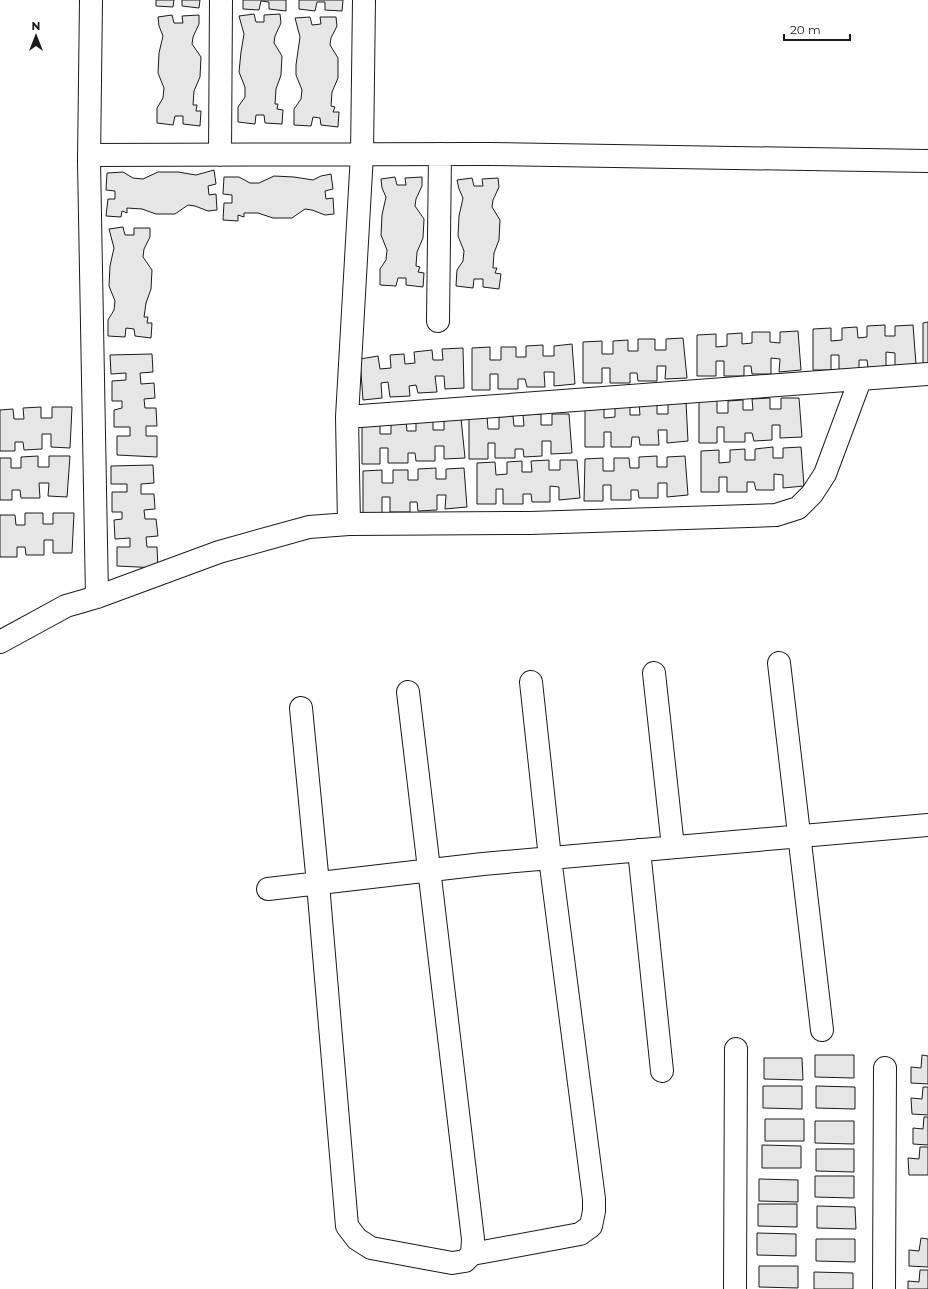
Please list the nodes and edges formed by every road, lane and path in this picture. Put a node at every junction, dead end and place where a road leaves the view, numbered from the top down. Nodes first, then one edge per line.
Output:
1 (91, 0) edge
2 (221, 0) edge
3 (364, 0) edge
4 (362, 154) junction
5 (440, 154) junction
6 (88, 155) junction
7 (220, 155) junction
8 (928, 161) edge
9 (438, 322) dead end
10 (928, 374) edge
11 (860, 380) junction
12 (347, 416) junction
13 (350, 524) junction
14 (97, 597) junction
15 (0, 642) edge
16 (779, 664) dead end
17 (654, 673) dead end
18 (531, 682) dead end
19 (408, 692) dead end
20 (301, 708) dead end
21 (928, 825) edge
22 (799, 836) junction
23 (673, 847) junction
24 (639, 850) junction
25 (550, 858) junction
26 (430, 870) junction
27 (318, 884) junction
28 (268, 889) dead end
29 (822, 1030) dead end
30 (736, 1049) dead end
31 (885, 1068) dead end
32 (662, 1072) dead end
33 (472, 1254) junction
34 (735, 1289) edge
35 (884, 1289) edge

1 - 6 street
2 - 7 street
3 - 4 street
4 - 5 street
4 - 7 street
4 - 12 street
5 - 8 street
5 - 9 street
6 - 7 street
6 - 14 street
10 - 11 street
11 - 12 street
11 - 13 street
12 - 13 street
13 - 14 street
14 - 15 street
16 - 22 street
17 - 23 street
18 - 25 street
19 - 26 street
20 - 27 street
21 - 22 street
22 - 23 street
22 - 29 street
23 - 24 street
24 - 25 street
24 - 32 street
25 - 26 street
25 - 33 street
26 - 27 street
26 - 33 street
27 - 28 street
27 - 33 street
30 - 34 street
31 - 35 street

